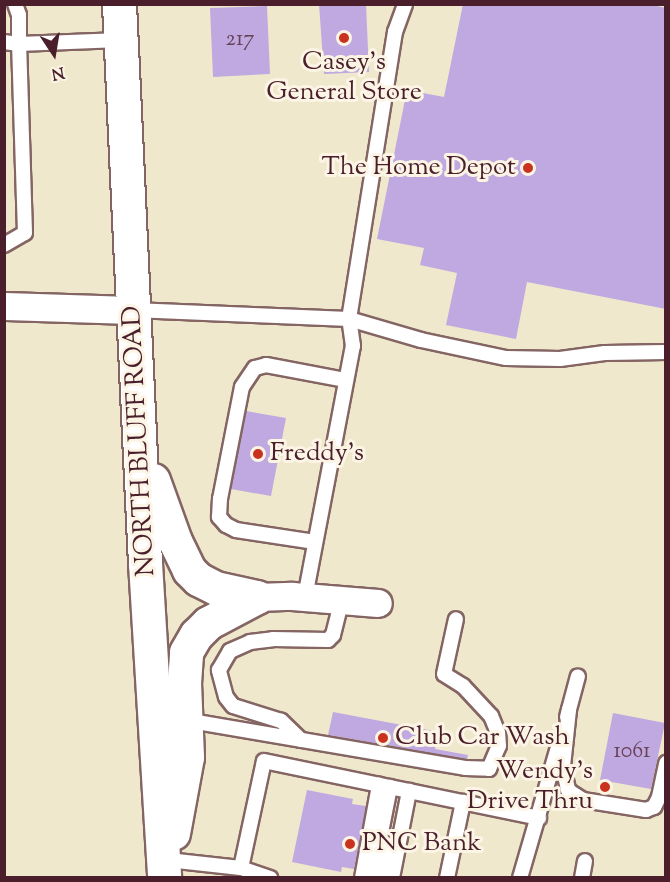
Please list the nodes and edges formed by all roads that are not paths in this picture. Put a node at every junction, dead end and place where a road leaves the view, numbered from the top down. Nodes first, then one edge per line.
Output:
1 (15, 4) edge
2 (118, 4) edge
3 (405, 4) edge
4 (120, 40) junction
5 (12, 43) edge
6 (4, 245) edge
7 (4, 306) edge
8 (134, 310) junction
9 (349, 319) junction
10 (666, 352) edge
11 (345, 380) junction
12 (141, 448) junction
13 (315, 542) junction
14 (257, 597) junction
15 (305, 597) junction
16 (342, 600) junction
17 (378, 603) dead end
18 (456, 619) dead end
19 (578, 676) dead end
20 (569, 710) junction
21 (185, 720) junction
22 (301, 740) junction
23 (666, 764) edge
24 (394, 788) junction
25 (463, 802) junction
26 (539, 818) junction
27 (585, 861) dead end
28 (241, 868) junction
29 (166, 871) edge
30 (270, 878) edge
31 (362, 878) edge
32 (372, 878) edge
33 (382, 878) edge
34 (392, 878) edge
35 (447, 878) edge
36 (520, 878) edge
37 (582, 878) edge

1 - 5 lane
2 - 4 main road, NORTH BLUFF ROAD
3 - 9 lane
4 - 5 lane
4 - 8 main road, NORTH BLUFF ROAD
5 - 6 lane
7 - 8 street
8 - 9 lane
8 - 12 main road, NORTH BLUFF ROAD
9 - 10 lane
9 - 11 lane
11 - 13 lane
11 - 13 lane
12 - 14 main road
12 - 29 main road, NORTH BLUFF ROAD
13 - 15 lane
14 - 15 street
14 - 21 main road
15 - 16 street
16 - 17 street
16 - 22 lane
18 - 22 lane
19 - 20 lane
20 - 23 lane
20 - 26 lane
21 - 22 lane
21 - 29 main road
24 - 25 lane
24 - 28 lane
24 - 31 lane
24 - 32 lane
24 - 33 lane
24 - 34 lane
25 - 26 lane
25 - 35 lane
26 - 36 lane
27 - 37 lane
28 - 29 lane
28 - 30 lane

